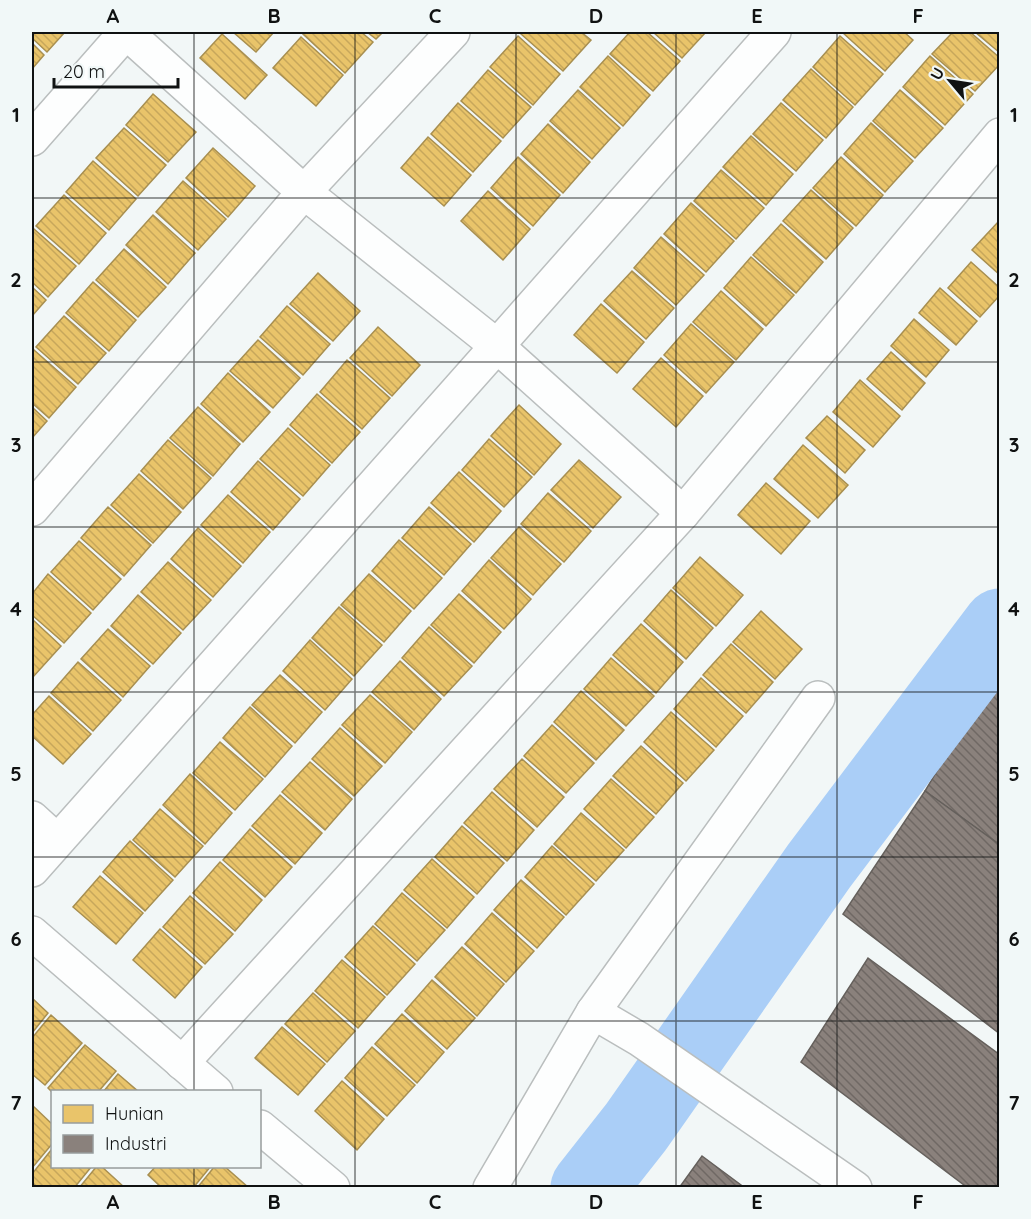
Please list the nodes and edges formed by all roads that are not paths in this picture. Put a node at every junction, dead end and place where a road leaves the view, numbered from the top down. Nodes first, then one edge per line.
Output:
1 (126, 32) edge
2 (453, 32) edge
3 (774, 32) edge
4 (999, 135) edge
5 (32, 139) edge
6 (304, 192) junction
7 (498, 346) junction
8 (32, 509) edge
9 (683, 513) junction
10 (818, 698) dead end
11 (32, 818) edge
12 (56, 840) junction
13 (32, 870) edge
14 (32, 933) edge
15 (593, 1012) junction
16 (182, 1064) junction
17 (214, 1090) edge
18 (261, 1128) edge
19 (333, 1188) edge
20 (490, 1188) edge
21 (855, 1188) edge

1 - 5 street
1 - 6 street
2 - 6 street
3 - 7 street
4 - 9 street
6 - 7 street
6 - 8 street
7 - 9 street
7 - 12 street
9 - 16 street
10 - 15 street
11 - 12 street
12 - 13 street
14 - 16 street
15 - 20 street
15 - 21 street
16 - 17 street
18 - 19 street

